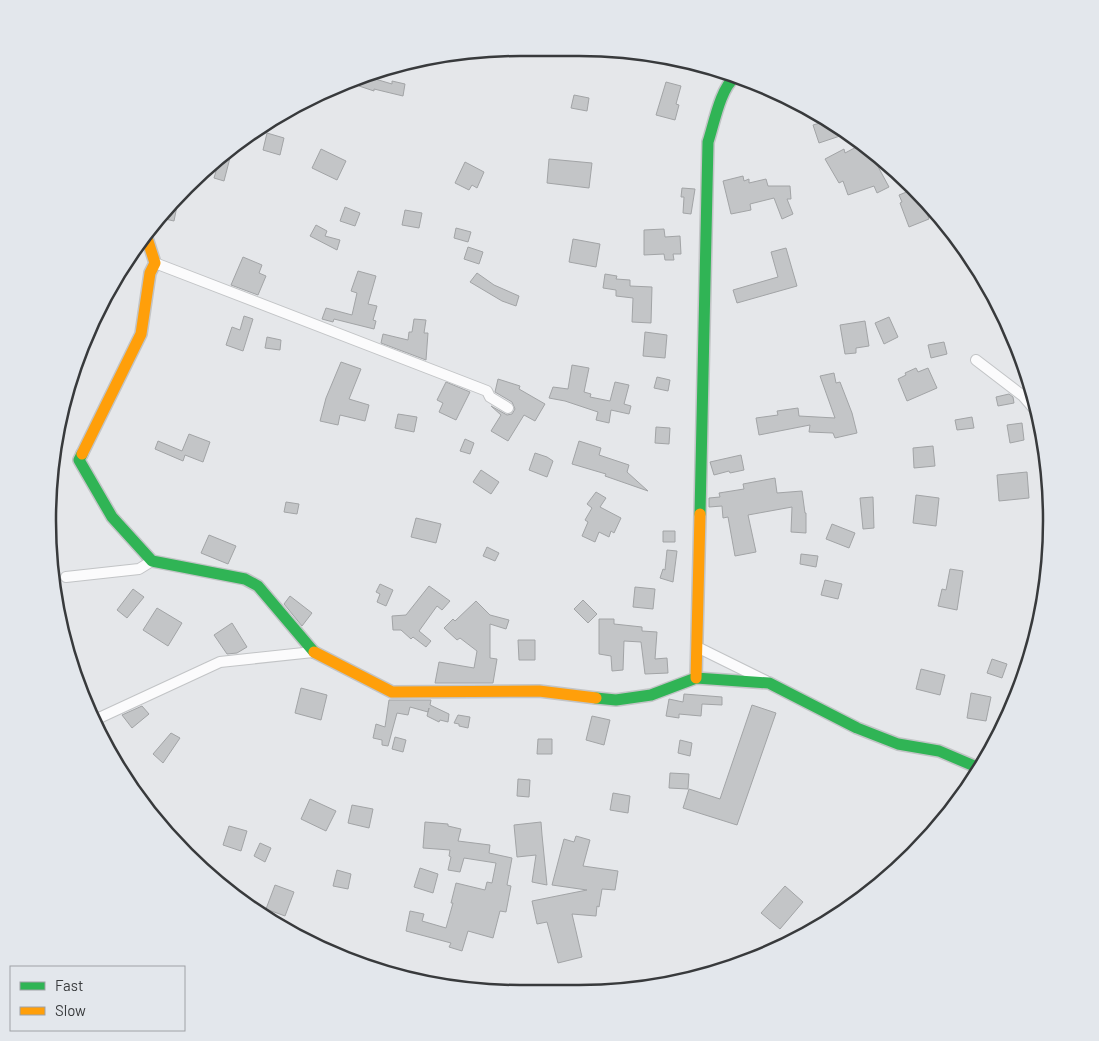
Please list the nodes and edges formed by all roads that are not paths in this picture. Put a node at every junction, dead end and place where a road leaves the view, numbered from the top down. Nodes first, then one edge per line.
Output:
1 (730, 82) edge
2 (148, 243) edge
3 (154, 263) junction
4 (976, 360) dead end
5 (1027, 401) edge
6 (508, 408) dead end
7 (152, 562) junction
8 (66, 577) dead end
9 (697, 647) junction
10 (313, 652) junction
11 (696, 678) junction
12 (770, 683) junction
13 (100, 717) edge
14 (973, 765) edge

1 - 9 street
2 - 3 street
3 - 6 street
3 - 7 street
4 - 5 street
7 - 8 street
7 - 10 street
9 - 11 street
9 - 12 street
10 - 11 street
10 - 13 street
11 - 12 street
12 - 14 street

